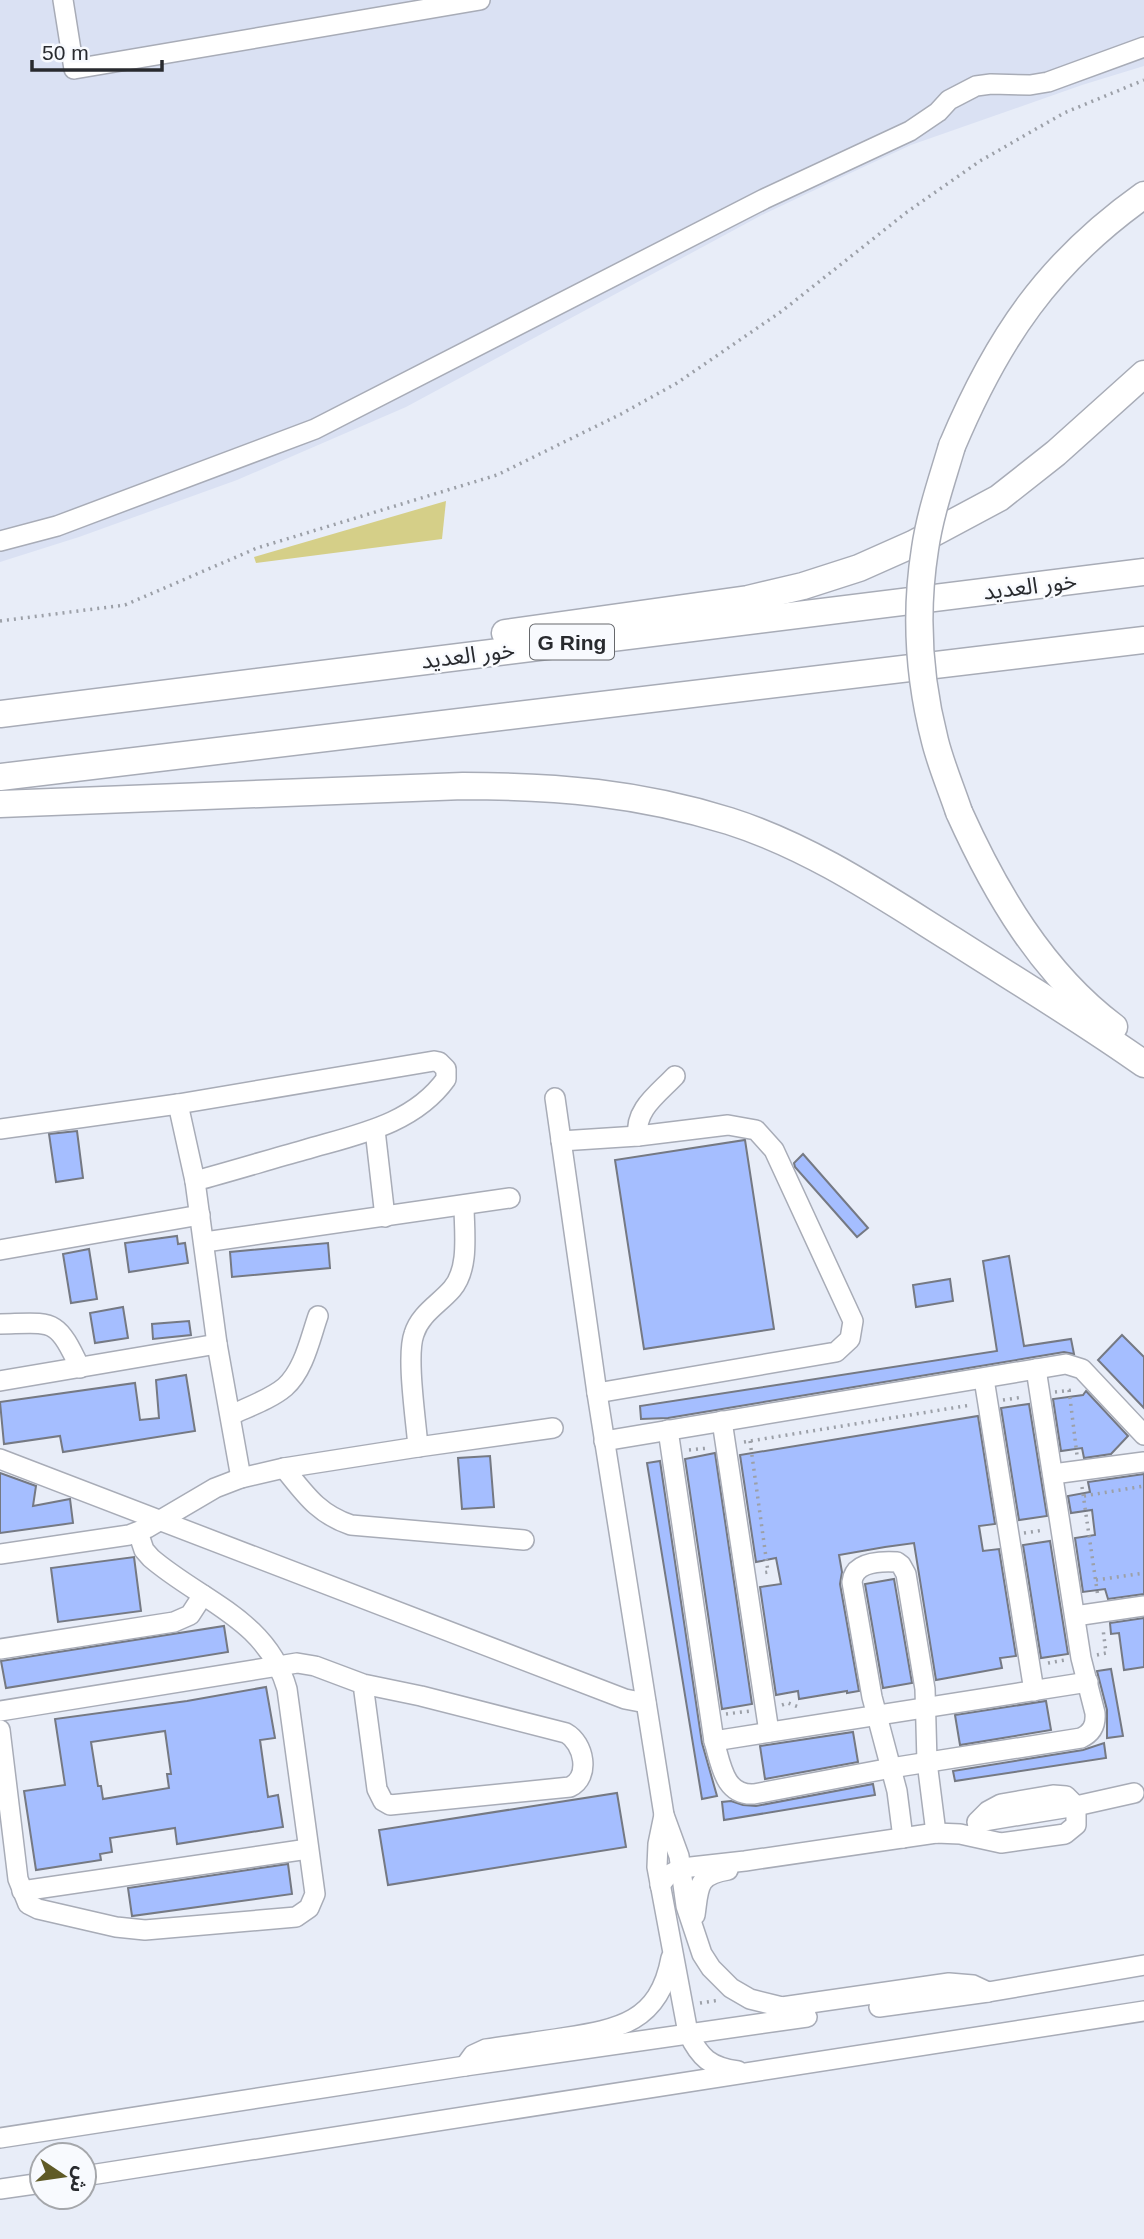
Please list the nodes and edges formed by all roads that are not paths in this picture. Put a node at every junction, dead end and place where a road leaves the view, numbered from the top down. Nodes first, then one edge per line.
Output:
1 (63, 0) edge
2 (480, 0) edge
3 (1144, 47) edge
4 (1144, 195) edge
5 (1144, 374) edge
6 (0, 541) edge
7 (1144, 572) edge
8 (1144, 640) edge
9 (323, 673) junction
10 (0, 714) edge
11 (0, 777) edge
12 (0, 804) edge
13 (1144, 1049) edge
14 (1144, 1063) edge
15 (675, 1076) dead end
16 (555, 1098) dead end
17 (178, 1104) junction
18 (0, 1129) edge
19 (375, 1130) junction
20 (638, 1136) junction
21 (561, 1142) junction
22 (195, 1181) junction
23 (510, 1198) dead end
24 (464, 1205) junction
25 (200, 1215) junction
26 (385, 1217) junction
27 (205, 1242) junction
28 (0, 1250) edge
29 (318, 1316) dead end
30 (0, 1324) edge
31 (217, 1344) junction
32 (80, 1368) junction
33 (1036, 1368) junction
34 (985, 1378) junction
35 (0, 1381) edge
36 (597, 1393) junction
37 (231, 1415) junction
38 (722, 1422) junction
39 (553, 1428) dead end
40 (668, 1430) junction
41 (1144, 1435) edge
42 (604, 1441) junction
43 (418, 1447) junction
44 (0, 1459) edge
45 (1144, 1462) edge
46 (284, 1468) junction
47 (1053, 1474) junction
48 (241, 1478) junction
49 (157, 1521) junction
50 (138, 1532) junction
51 (524, 1540) dead end
52 (0, 1554) edge
53 (203, 1595) junction
54 (1144, 1606) edge
55 (1075, 1616) junction
56 (0, 1649) edge
57 (278, 1664) junction
58 (1088, 1682) junction
59 (363, 1684) junction
60 (1034, 1691) junction
61 (646, 1703) junction
62 (925, 1707) junction
63 (0, 1711) edge
64 (877, 1715) junction
65 (0, 1730) edge
66 (769, 1732) junction
67 (714, 1741) junction
68 (927, 1762) junction
69 (891, 1768) junction
70 (1134, 1793) dead end
71 (1076, 1806) junction
72 (664, 1815) junction
73 (936, 1833) junction
74 (903, 1838) junction
75 (308, 1849) junction
76 (744, 1861) junction
77 (682, 1868) junction
78 (660, 1885) junction
79 (22, 1891) junction
80 (693, 1924) junction
81 (672, 1950) junction
82 (1144, 1965) edge
83 (988, 1993) junction
84 (1144, 2011) edge
85 (688, 2033) junction
86 (465, 2066) junction
87 (749, 2073) junction
88 (0, 2138) edge
89 (98, 2174) edge
90 (28, 2185) edge
91 (0, 2189) edge

1 - 2 street
3 - 6 street
4 - 13 highway, bridge
5 - 9 highway
7 - 9 highway, خور العديد / G Ring
8 - 11 highway
9 - 10 highway, خور العديد / G Ring
12 - 14 highway
15 - 20 street
16 - 21 street
17 - 18 street
17 - 19 street
17 - 22 street
19 - 22 street
19 - 26 street
20 - 21 street
20 - 36 street
21 - 36 street
22 - 25 street
23 - 24 street
24 - 26 street
24 - 43 street
25 - 27 street
25 - 28 street
26 - 27 street
27 - 31 street
29 - 37 street
30 - 32 street
31 - 32 street
31 - 37 street
32 - 35 street
33 - 34 street
33 - 41 street
33 - 47 street
34 - 38 street
34 - 60 street
36 - 42 street
37 - 48 street
38 - 40 street
38 - 66 street
39 - 43 street
40 - 42 street
40 - 67 street
42 - 61 street
43 - 46 street
44 - 49 street
45 - 47 street
46 - 48 street
46 - 51 street
47 - 55 street
48 - 49 street
49 - 50 street
49 - 61 street
50 - 52 street
50 - 53 street
53 - 56 street
53 - 57 street
54 - 55 street
55 - 58 street
57 - 59 street
57 - 63 street
57 - 75 street
58 - 60 street
58 - 68 street
59 - 59 street
60 - 62 street
61 - 72 street
62 - 64 street
62 - 64 street
62 - 68 street
64 - 66 street
64 - 69 street
65 - 79 street
66 - 67 street
67 - 69 street
68 - 69 street
68 - 73 street
69 - 74 street
70 - 71 street
71 - 73 street
71 - 73 street
72 - 77 street
72 - 78 street
73 - 74 street
74 - 76 street
75 - 79 street
75 - 79 street
76 - 77 street
76 - 80 street
77 - 78 street
77 - 80 street
78 - 81 street
80 - 83 street
81 - 85 street
81 - 86 street
82 - 83 street
83 - 85 street
84 - 87 street
85 - 86 street
85 - 87 street
86 - 88 street
87 - 89 street
90 - 91 street

